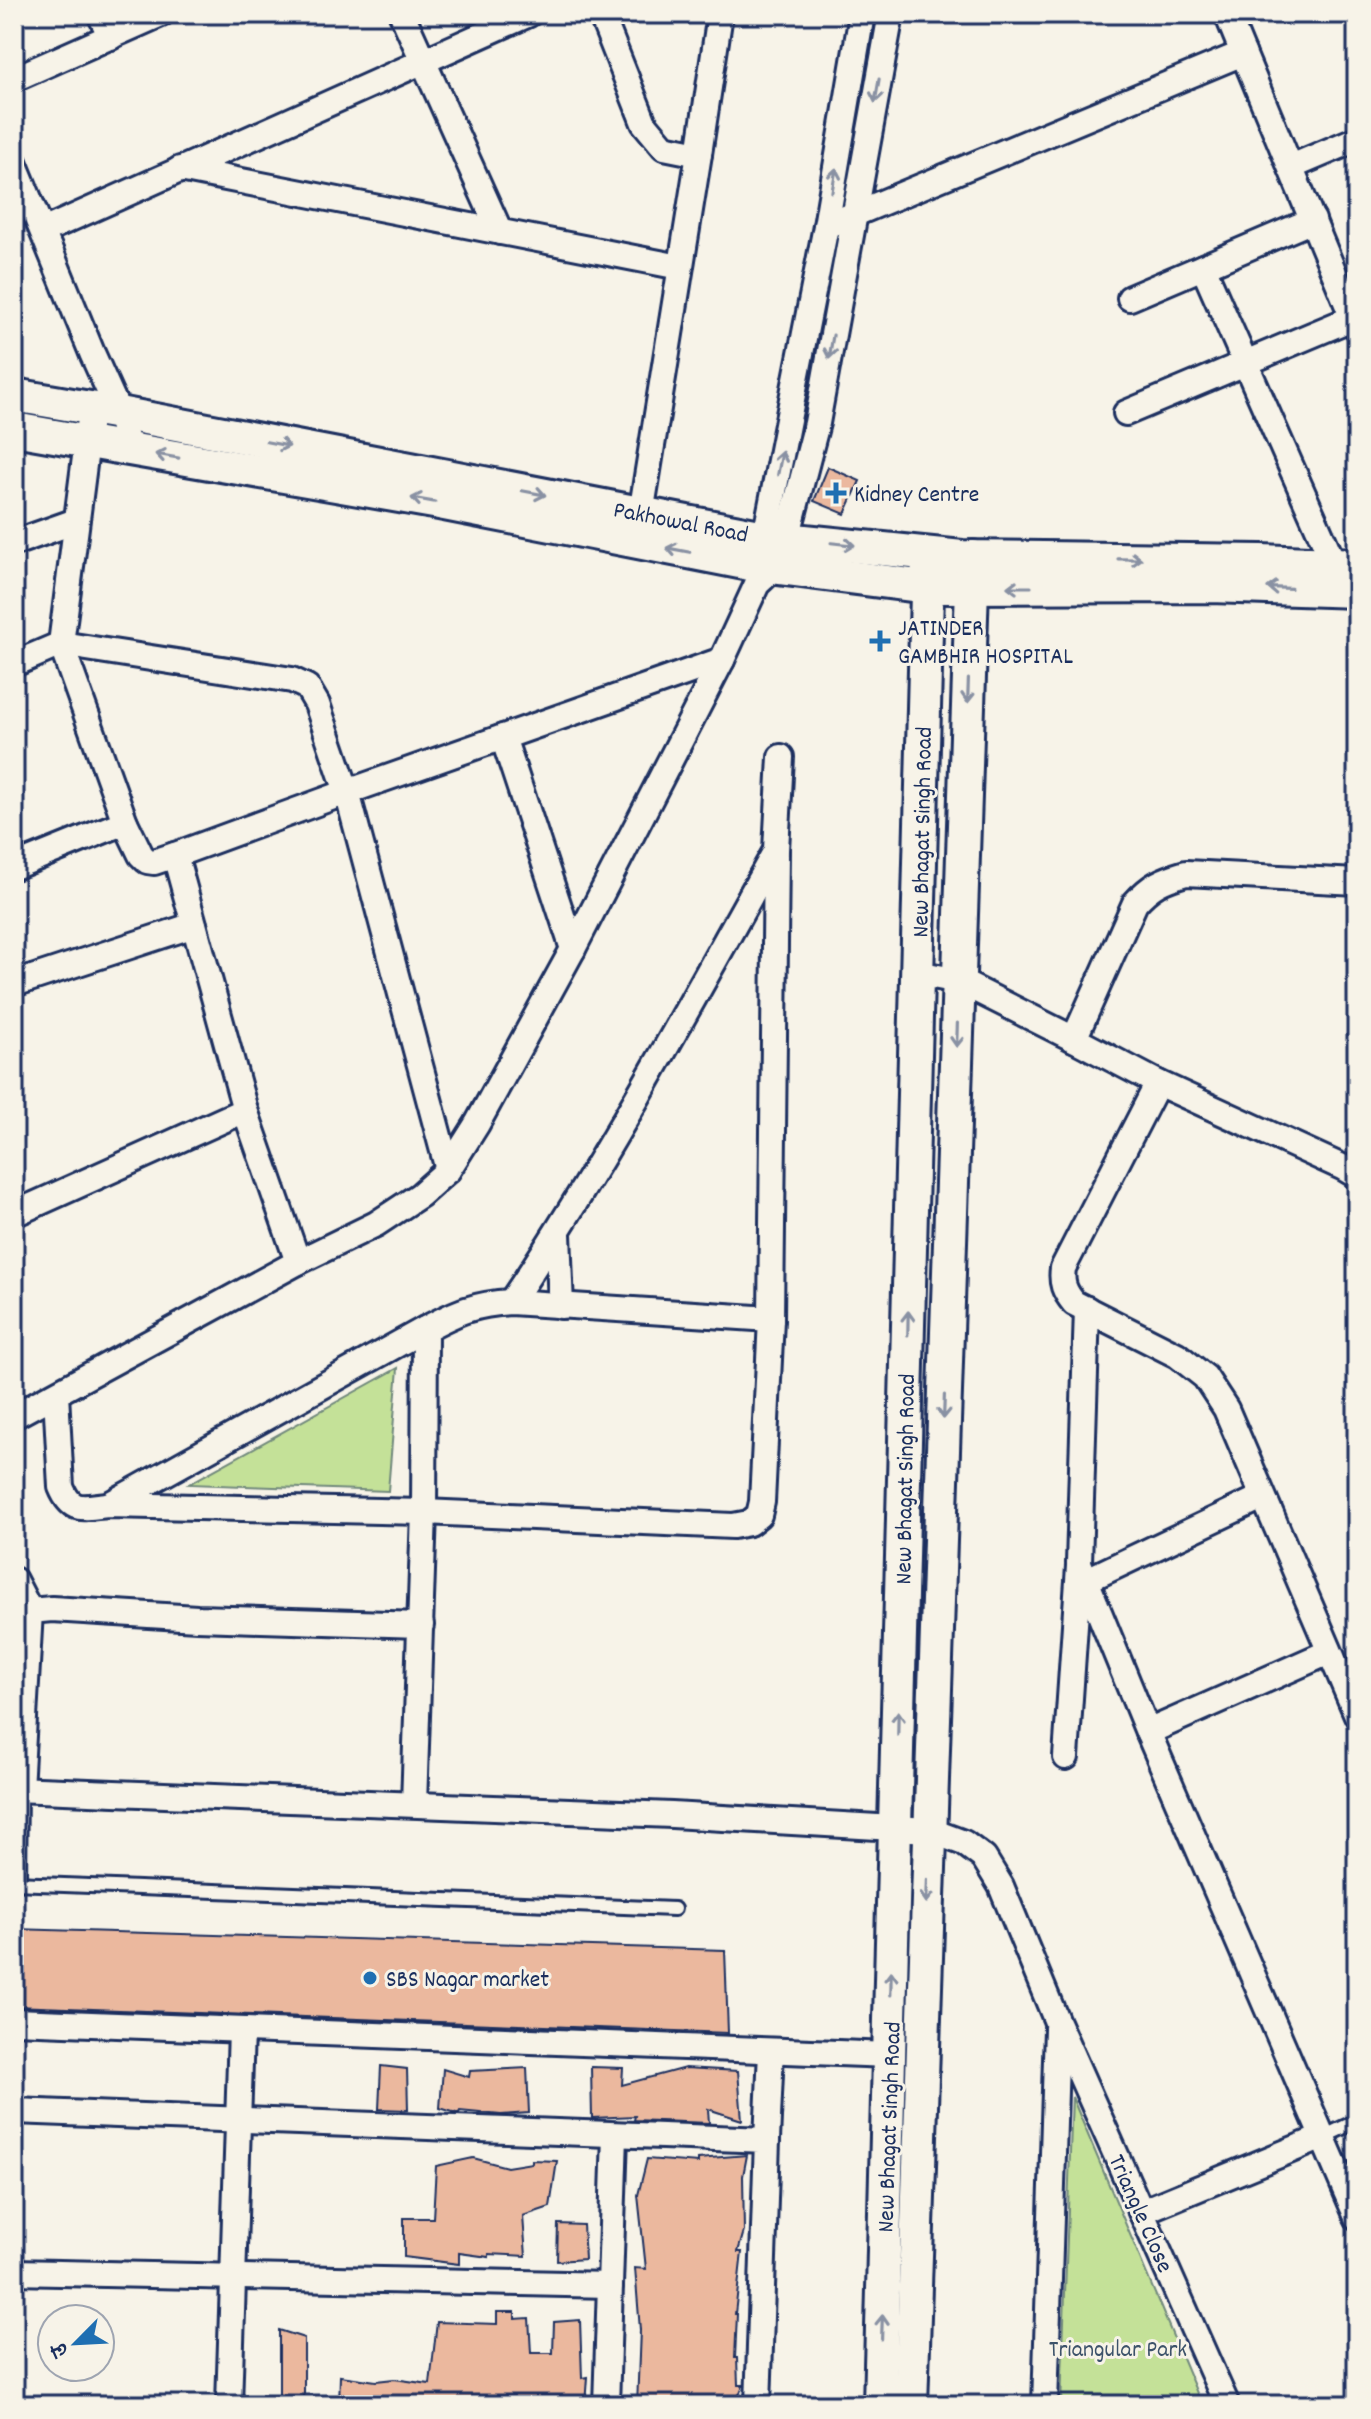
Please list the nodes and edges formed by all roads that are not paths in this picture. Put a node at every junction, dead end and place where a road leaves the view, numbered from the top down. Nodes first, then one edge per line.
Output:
1 (100, 14) edge
2 (161, 14) edge
3 (402, 14) edge
4 (529, 14) edge
5 (601, 14) edge
6 (720, 14) edge
7 (862, 14) edge
8 (891, 14) edge
9 (1227, 14) edge
10 (111, 37) junction
11 (1243, 53) junction
12 (423, 61) junction
13 (14, 79) edge
14 (1357, 139) edge
15 (699, 154) junction
16 (14, 162) edge
17 (1291, 167) junction
18 (180, 169) junction
19 (855, 214) junction
20 (1313, 220) junction
21 (826, 226) junction
22 (43, 231) junction
23 (500, 232) junction
24 (680, 267) junction
25 (1203, 267) junction
26 (1130, 298) dead end
27 (1356, 321) edge
28 (1247, 362) junction
29 (14, 395) edge
30 (105, 410) junction
31 (1126, 413) dead end
32 (14, 429) edge
33 (88, 442) junction
34 (129, 450) junction
35 (641, 514) junction
36 (76, 521) junction
37 (14, 543) edge
38 (928, 554) junction
39 (768, 559) junction
40 (1346, 564) edge
41 (972, 573) junction
42 (927, 587) junction
43 (1357, 591) edge
44 (61, 644) junction
45 (722, 660) junction
46 (14, 664) edge
47 (503, 737) junction
48 (781, 757) dead end
49 (347, 792) junction
50 (125, 822) junction
51 (776, 850) junction
52 (175, 855) junction
53 (14, 867) edge
54 (1357, 882) edge
55 (194, 925) junction
56 (573, 949) junction
57 (917, 973) junction
58 (959, 981) junction
59 (14, 984) edge
60 (1074, 1039) junction
61 (1158, 1083) junction
62 (245, 1110) junction
63 (1352, 1168) edge
64 (448, 1170) junction
65 (14, 1214) edge
66 (558, 1234) junction
67 (298, 1262) junction
68 (511, 1302) junction
69 (561, 1306) junction
70 (1087, 1309) junction
71 (771, 1319) junction
72 (425, 1329) junction
73 (56, 1394) junction
74 (14, 1416) edge
75 (1262, 1497) junction
76 (108, 1505) junction
77 (424, 1512) junction
78 (1083, 1572) junction
79 (14, 1580) edge
80 (22, 1614) edge
81 (421, 1625) junction
82 (1329, 1652) junction
83 (1349, 1676) edge
84 (1357, 1715) edge
85 (1148, 1732) junction
86 (1066, 1757) dead end
87 (18, 1760) edge
88 (17, 1789) edge
89 (414, 1804) junction
90 (895, 1828) junction
91 (929, 1830) junction
92 (16, 1884) edge
93 (674, 1909) dead end
94 (14, 2021) edge
95 (1057, 2022) junction
96 (241, 2030) junction
97 (771, 2051) junction
98 (922, 2054) junction
99 (890, 2055) junction
100 (14, 2111) edge
101 (238, 2120) junction
102 (1357, 2121) edge
103 (615, 2135) junction
104 (1323, 2137) junction
105 (767, 2140) junction
106 (1141, 2212) junction
107 (1357, 2217) edge
108 (14, 2272) edge
109 (234, 2276) junction
110 (610, 2285) junction
111 (229, 2405) edge
112 (606, 2405) edge
113 (758, 2405) edge
114 (880, 2405) edge
115 (911, 2405) edge
116 (1045, 2405) edge
117 (1227, 2405) edge

1 - 10 street
2 - 10 street
3 - 12 street
4 - 12 street
5 - 15 street
6 - 15 street
21 -> 7 street
8 -> 19 street
9 - 11 street
10 - 13 street
11 - 17 street
11 - 19 street
12 - 18 street
12 - 23 street
14 - 17 street
15 - 24 street
16 - 22 street
17 - 20 street
18 - 22 street
18 - 23 street
19 - 21 street
19 -> 39 street
20 - 25 street
20 - 27 street
39 -> 21 street
22 - 30 street
23 - 24 street
24 - 35 street
25 - 26 street
25 - 28 street
27 - 28 street
28 - 31 street
28 - 40 street
29 - 30 street, Pakhowal Road
30 - 33 street
30 - 34 street
30 -> 35 street, Pakhowal Road
32 - 33 street, Pakhowal Road
33 - 34 street, Pakhowal Road
33 - 36 street
39 -> 34 street, Pakhowal Road
35 - 39 street, Pakhowal Road
36 - 37 street
36 - 44 street
39 -> 38 street, Pakhowal Road
38 - 41 street, Pakhowal Road
38 - 42 street, New Bhagat Singh Road
39 - 42 street, Pakhowal Road
39 - 45 street
41 -> 40 street, Pakhowal Road
41 - 42 street, Pakhowal Road
43 -> 41 street, Pakhowal Road
41 -> 58 street, New Bhagat Singh Road
42 - 57 street, New Bhagat Singh Road
44 - 46 street
44 - 49 street
44 - 50 street
45 - 47 street
45 - 56 street
47 - 49 street
47 - 56 street
48 - 51 street
49 - 52 street
49 - 64 street
50 - 52 street
50 - 53 street
51 - 66 street
51 - 71 street
52 - 55 street
54 - 60 street
55 - 59 street
55 - 62 street
56 - 64 street
57 - 58 street
90 -> 57 street, New Bhagat Singh Road
58 - 60 street
58 -> 91 street, New Bhagat Singh Road
60 - 61 street
61 - 63 street
61 - 70 street
62 - 65 street
62 - 67 street
64 - 67 street
66 - 68 street
66 - 69 street
67 - 73 street
68 - 69 street
68 - 72 street
69 - 71 street
70 - 75 street
70 - 78 street
71 - 77 street
72 - 76 street
72 - 77 street
73 - 74 street
73 - 76 street
75 - 78 street
75 - 82 street
76 - 77 street
77 - 81 street
78 - 85 street
78 - 86 street
79 - 80 street
80 - 81 street
80 - 87 street
81 - 89 street
82 - 83 street
82 - 85 street
83 - 84 street
85 - 104 street
87 - 88 street
88 - 89 street, Triangle Close
88 - 92 lane
89 - 90 street, Triangle Close
90 - 91 street, Triangle Close
99 -> 90 street, New Bhagat Singh Road
91 - 95 street, Triangle Close
91 -> 98 street, New Bhagat Singh Road
92 - 93 lane
94 - 96 street
95 - 106 street, Triangle Close
95 - 116 street, Triangle Close
96 - 97 street
96 - 101 street
97 - 99 street
97 - 105 street
98 - 99 street
98 - 115 street, New Bhagat Singh Road
114 -> 99 street, New Bhagat Singh Road
100 - 101 street
101 - 103 street
101 - 109 street
102 - 104 lane
103 - 105 street
103 - 110 street
104 - 106 street
104 - 107 street
105 - 113 street
106 - 117 street, Triangle Close
108 - 109 street
109 - 110 street
109 - 111 street
110 - 112 street

